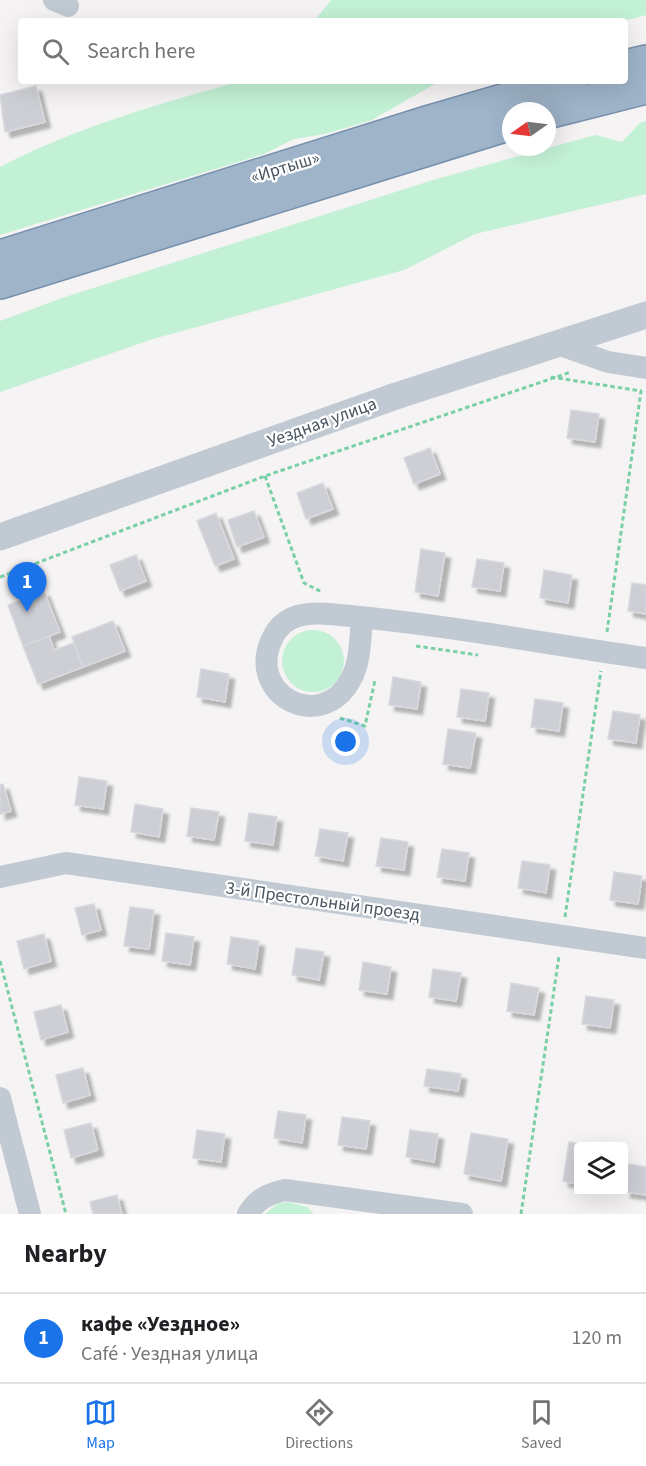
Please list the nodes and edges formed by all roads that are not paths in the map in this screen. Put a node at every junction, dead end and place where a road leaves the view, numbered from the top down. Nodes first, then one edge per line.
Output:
1 (646, 62) edge
2 (628, 66) edge
3 (561, 84) edge
4 (646, 87) edge
5 (556, 110) edge
6 (502, 126) edge
7 (0, 257) edge
8 (0, 282) edge
9 (646, 315) edge
10 (560, 345) junction
11 (646, 368) edge
12 (0, 537) edge
13 (362, 617) junction
14 (646, 658) edge
15 (0, 877) edge
16 (646, 948) edge
17 (0, 1098) edge
18 (336, 1205) edge
19 (30, 1214) edge
20 (248, 1214) edge
21 (462, 1214) edge

1 - 2 highway
3 - 7 highway, «Иртыш»
4 - 5 highway
6 - 8 highway, «Иртыш»
9 - 10 street, Уездная улица
10 - 11 street
10 - 12 street, Уездная улица
13 - 13 street
13 - 14 street
15 - 16 street, 3-й Престольный проезд
17 - 19 street
18 - 20 street
18 - 21 street

